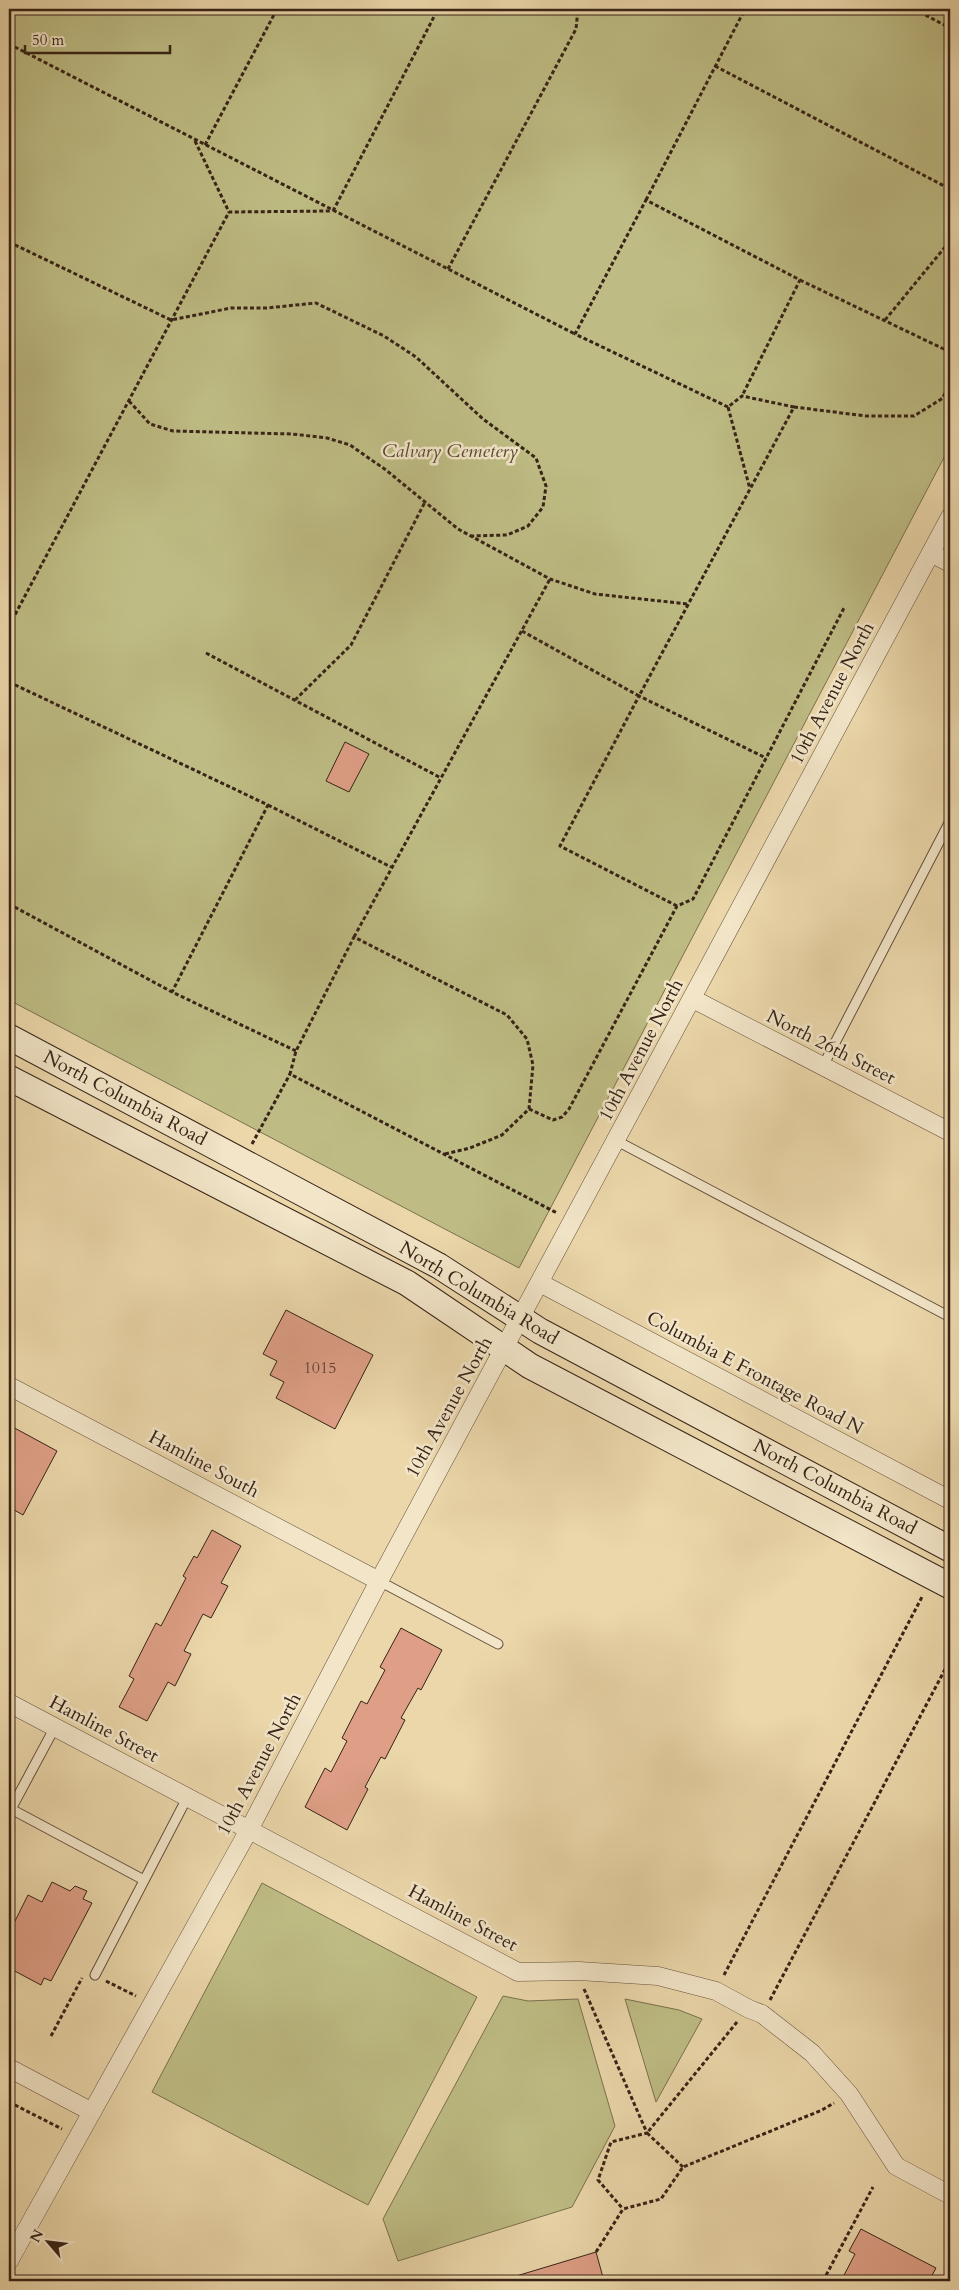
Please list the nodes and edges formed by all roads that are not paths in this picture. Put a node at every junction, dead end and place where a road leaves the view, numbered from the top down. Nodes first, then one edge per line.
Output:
1 (950, 517) edge
2 (931, 553) junction
3 (950, 564) edge
4 (950, 821) edge
5 (693, 999) junction
6 (9, 1037) edge
7 (823, 1066) junction
8 (9, 1078) edge
9 (950, 1132) edge
10 (617, 1141) junction
11 (540, 1284) junction
12 (950, 1317) edge
13 (521, 1319) junction
14 (505, 1350) junction
15 (9, 1386) edge
16 (950, 1500) edge
17 (950, 1549) edge
18 (379, 1581) junction
19 (938, 1587) edge
20 (498, 1644) dead end
21 (9, 1703) edge
22 (55, 1727) junction
23 (188, 1796) junction
24 (250, 1828) junction
25 (144, 1880) junction
26 (96, 1975) road end
27 (9, 2068) edge
28 (92, 2112) junction
29 (950, 2195) edge
30 (9, 2261) edge

1 - 2 street, 10th Avenue North
2 - 3 street
2 - 5 street, 10th Avenue North
4 - 7 lane
5 - 7 street, North 26th Street
5 - 10 street, 10th Avenue North
6 - 13 main road, North Columbia Road
7 - 9 street, North 26th Street
8 - 14 main road, North Columbia Road
10 - 11 street, 10th Avenue North
10 - 12 lane
11 - 13 street, 10th Avenue North
11 - 16 street, Columbia E Frontage Road N
13 - 14 street, 10th Avenue North
13 - 17 main road, North Columbia Road
14 - 18 street, 10th Avenue North
14 - 19 main road, North Columbia Road
15 - 18 street, Hamline South
18 - 20 lane
18 - 24 street, 10th Avenue North
21 - 22 street, Hamline Street
22 - 23 street, Hamline Street
22 - 25 lane
23 - 24 street, Hamline Street
23 - 25 lane
24 - 28 street, 10th Avenue North
24 - 29 street, Hamline Street
25 - 26 lane
27 - 28 street
28 - 30 street, 10th Avenue North

